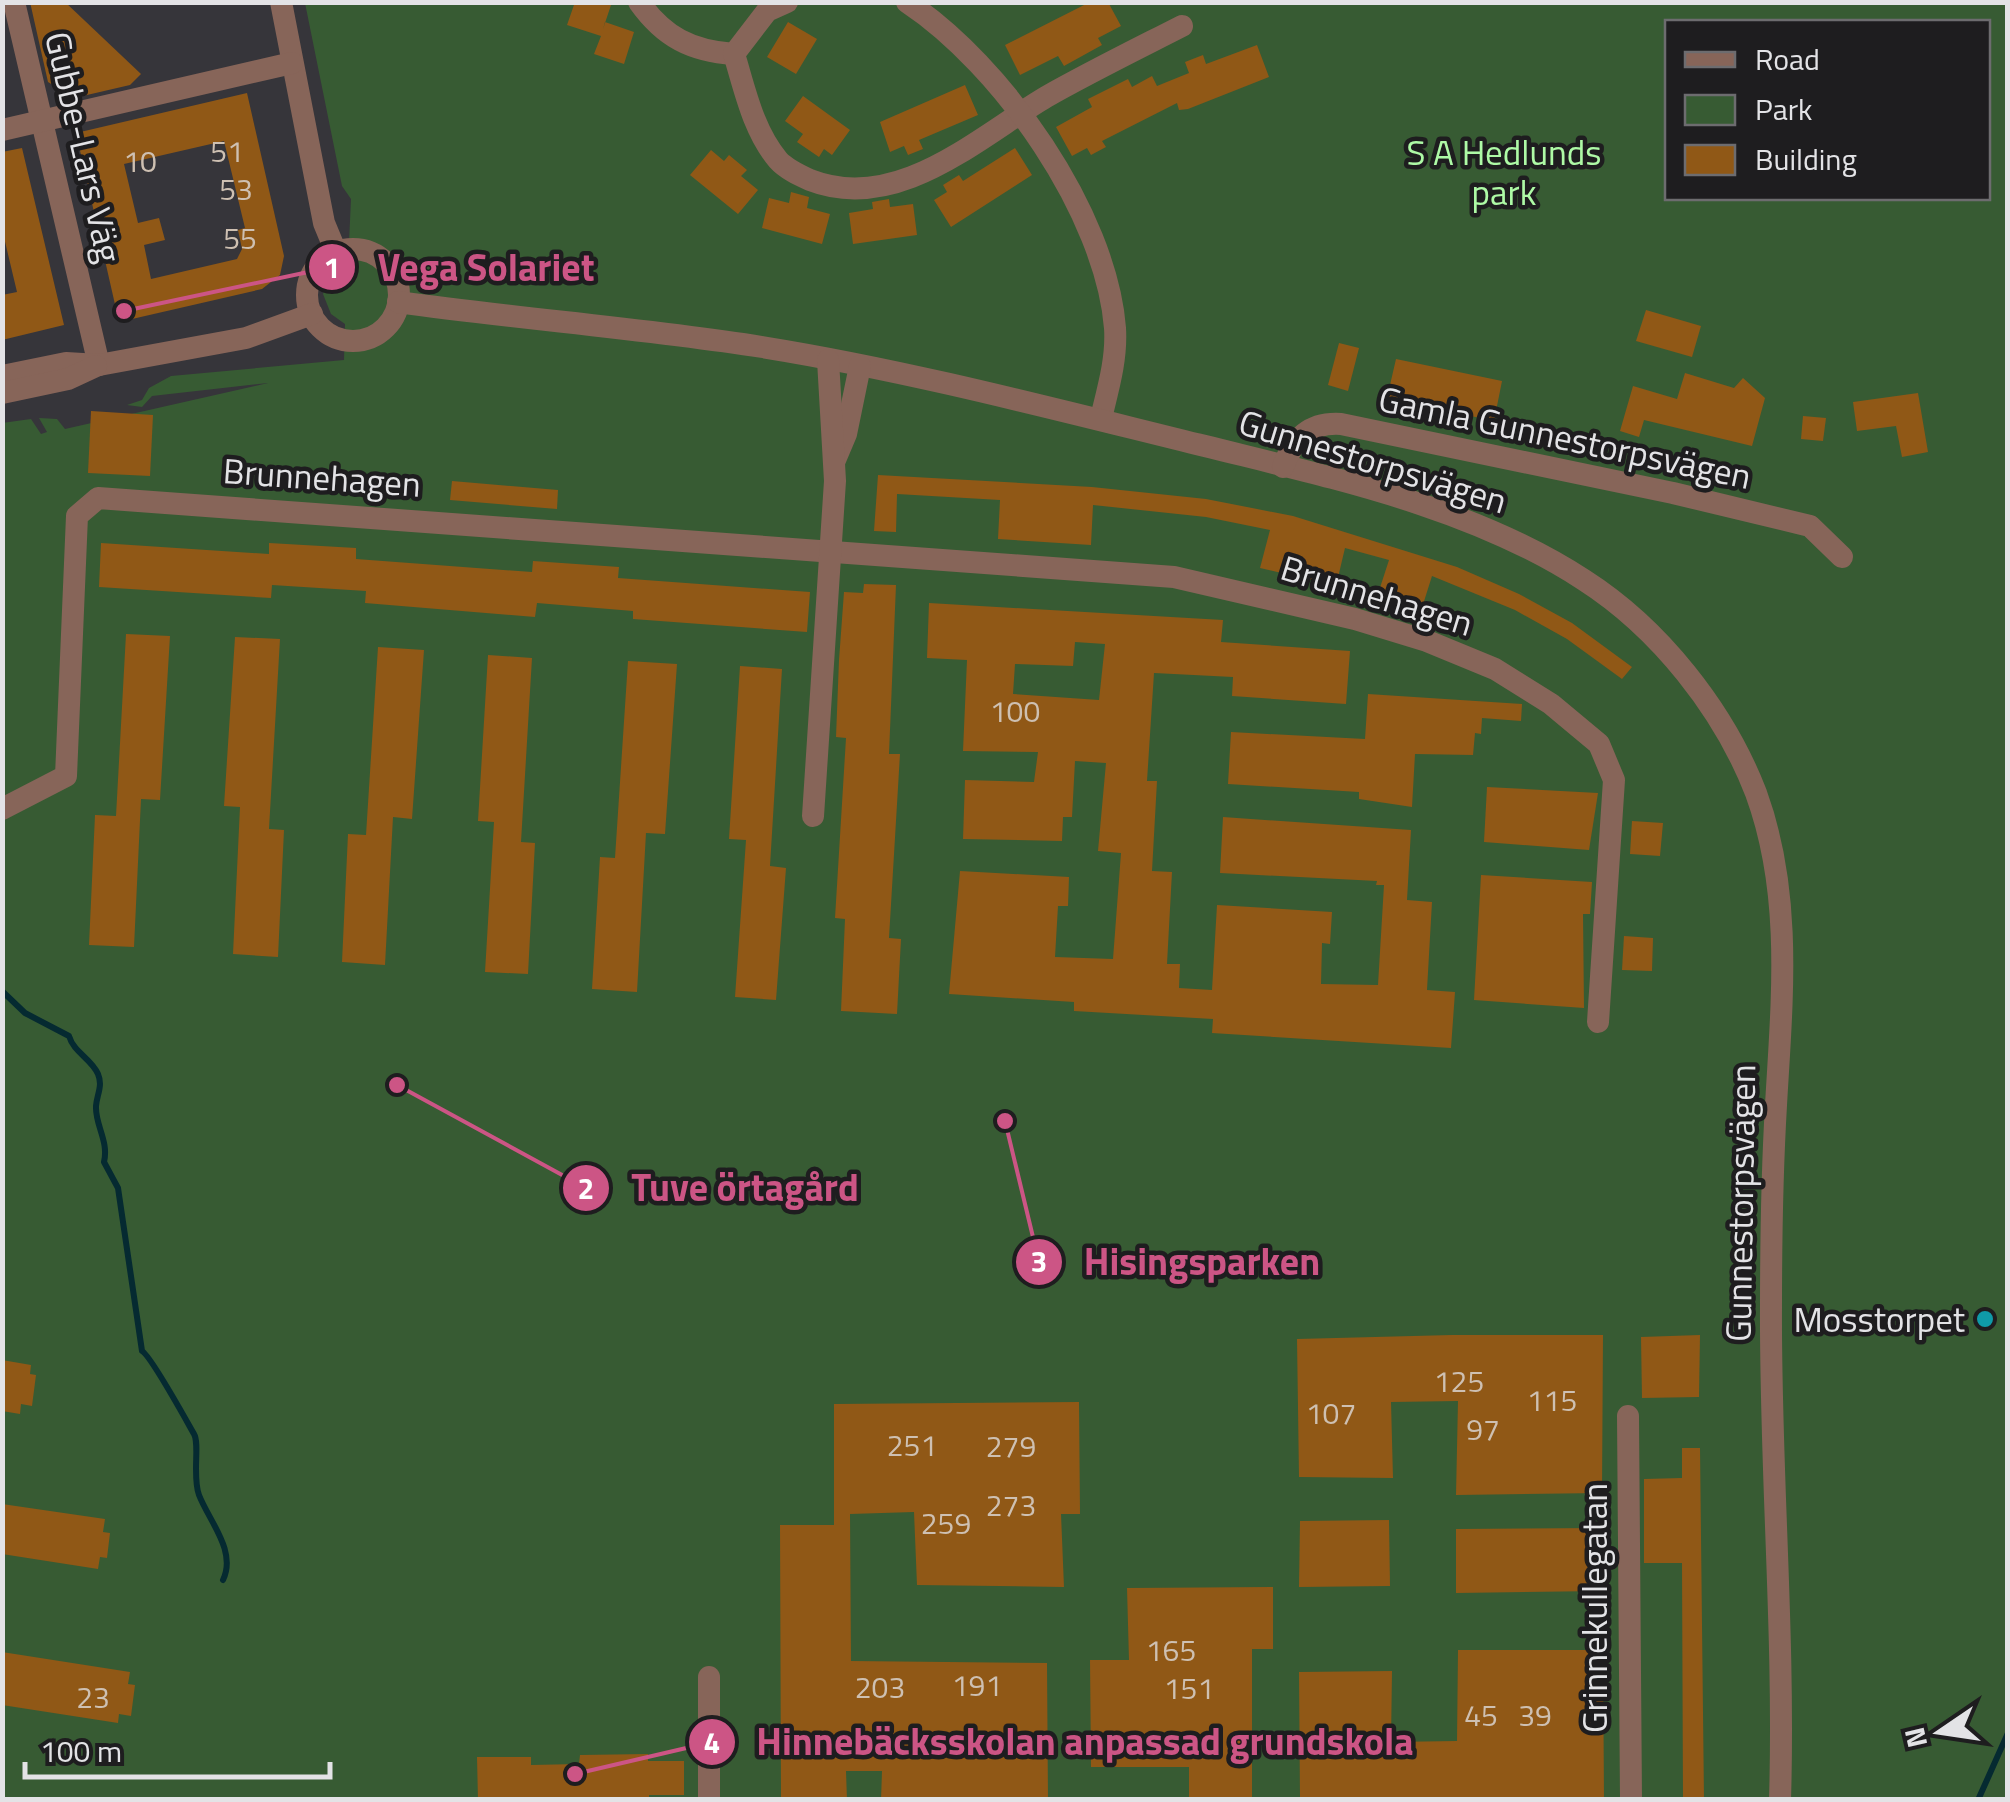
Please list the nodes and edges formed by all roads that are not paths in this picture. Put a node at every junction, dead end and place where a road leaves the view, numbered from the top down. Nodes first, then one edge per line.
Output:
1 (14, 2) edge
2 (281, 2) edge
3 (639, 2) edge
4 (787, 2) edge
5 (906, 2) edge
6 (1182, 26) dead end
7 (734, 54) junction
8 (292, 63) junction
9 (1018, 114) junction
10 (41, 121) junction
11 (2, 130) edge
12 (336, 252) junction
13 (398, 302) junction
14 (312, 314) junction
15 (828, 360) junction
16 (99, 365) junction
17 (860, 366) junction
18 (2, 376) edge
19 (2, 393) edge
20 (1101, 418) junction
21 (835, 460) junction
22 (1284, 466) junction
23 (830, 550) junction
24 (1842, 557) dead end
25 (2, 809) edge
26 (813, 816) dead end
27 (1598, 1022) dead end
28 (1628, 1416) dead end
29 (709, 1677) dead end
30 (708, 1800) edge
31 (1631, 1800) edge
32 (1780, 1800) edge

1 - 10 street, Gubbe-Lars Väg
2 - 8 street
3 - 7 street
4 - 7 street
5 - 9 street
6 - 9 street
7 - 9 street
8 - 10 street
8 - 12 street
9 - 20 street
10 - 11 street
10 - 16 street, Gubbe-Lars Väg
12 - 13 street
12 - 14 street
13 - 14 street
13 - 15 street, Gunnestorpsvägen
14 - 16 street
15 - 17 street, Gunnestorpsvägen
15 - 21 street
16 - 18 street
16 - 19 street
17 - 20 street, Gunnestorpsvägen
17 - 21 street
20 - 22 street, Gunnestorpsvägen
21 - 23 street
22 - 24 street, Gamla Gunnestorpsvägen
22 - 32 street, Gunnestorpsvägen
23 - 25 street, Brunnehagen
23 - 26 street
23 - 27 street, Brunnehagen
28 - 31 street, Grinnekullegatan
29 - 30 street

